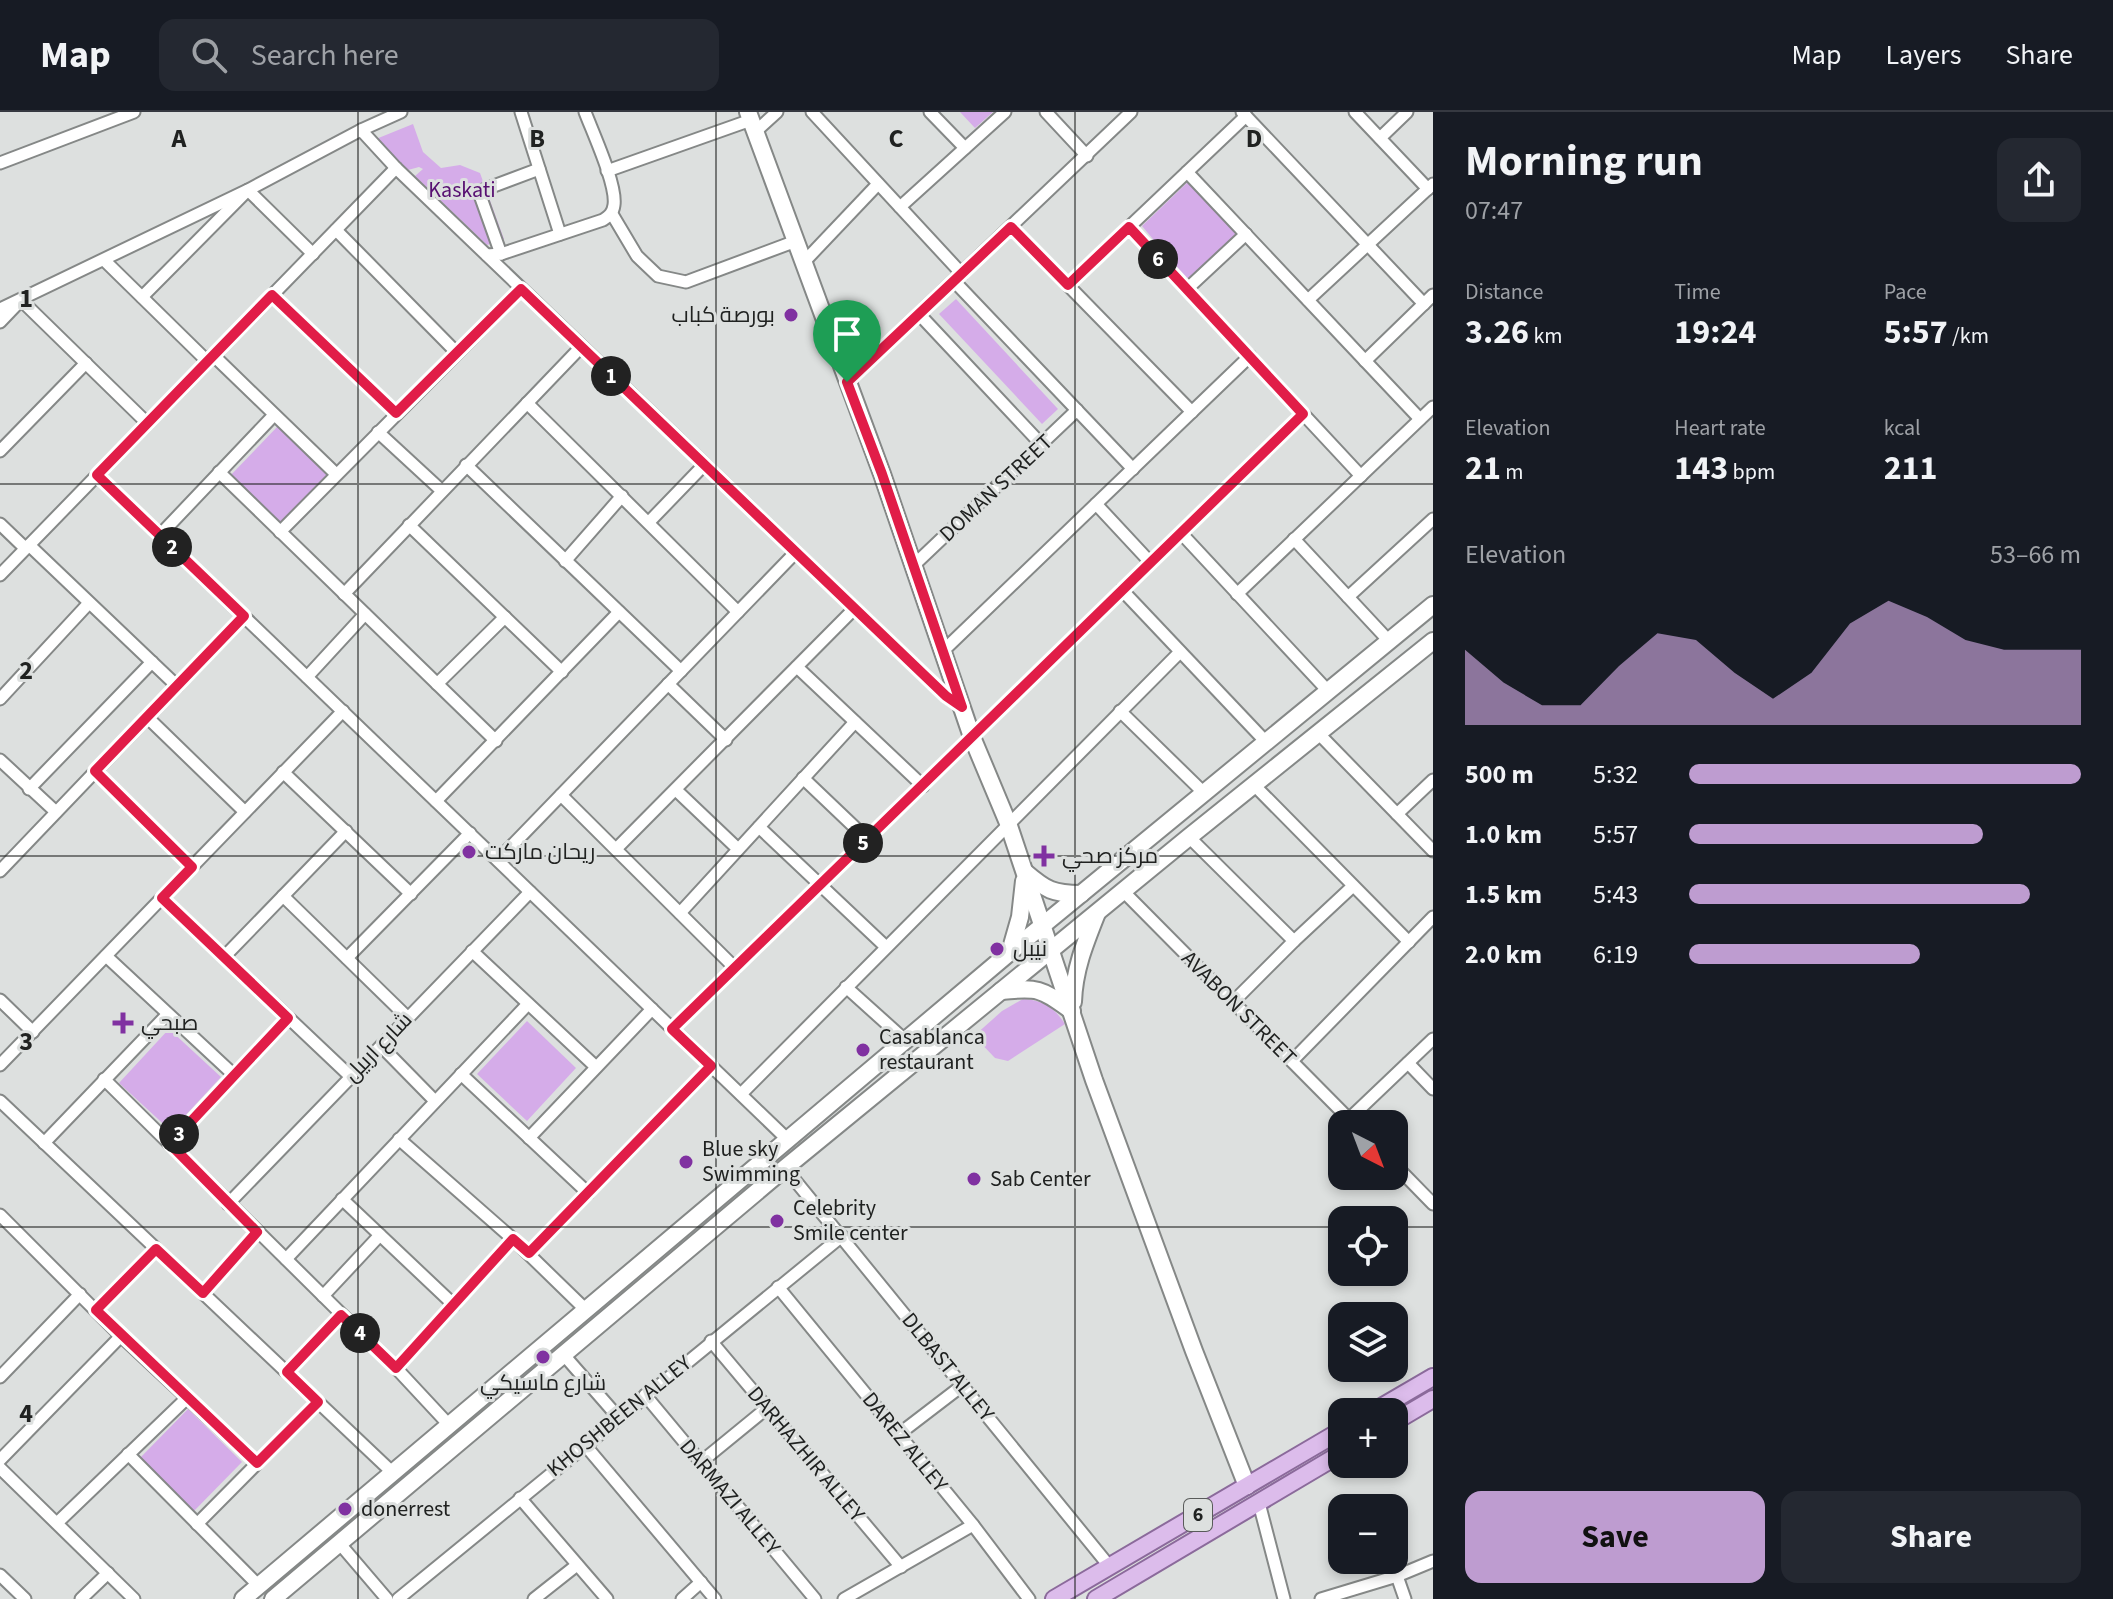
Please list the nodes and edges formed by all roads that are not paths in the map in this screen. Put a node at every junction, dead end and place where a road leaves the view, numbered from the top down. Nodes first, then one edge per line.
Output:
1 (134, 112) edge
2 (401, 112) edge
3 (521, 112) edge
4 (585, 112) edge
5 (777, 112) edge
6 (812, 112) edge
7 (930, 112) edge
8 (1005, 112) edge
9 (1046, 112) edge
10 (1131, 112) edge
11 (1355, 112) edge
12 (1407, 112) edge
13 (1244, 114) edge
14 (752, 121) edge
15 (361, 130) junction
16 (1380, 138) junction
17 (965, 148) junction
18 (1087, 156) junction
19 (0, 163) edge
20 (396, 168) junction
21 (539, 169) junction
22 (607, 171) junction
23 (1187, 172) junction
24 (878, 184) junction
25 (1431, 186) edge
26 (248, 190) junction
27 (900, 207) junction
28 (612, 214) junction
29 (1011, 227) junction
30 (1129, 227) junction
31 (336, 230) junction
32 (560, 234) junction
33 (1246, 234) junction
34 (796, 241) junction
35 (1368, 246) junction
36 (313, 254) junction
37 (501, 254) junction
38 (487, 255) junction
39 (104, 260) junction
40 (803, 263) junction
41 (958, 277) junction
42 (1068, 285) junction
43 (521, 289) junction
44 (1187, 289) junction
45 (272, 295) junction
46 (142, 297) junction
47 (21, 300) junction
48 (1308, 300) junction
49 (1428, 300) edge
50 (0, 309) edge
51 (919, 314) junction
52 (0, 322) edge
53 (581, 347) junction
54 (456, 352) junction
55 (1250, 356) junction
56 (210, 358) junction
57 (1365, 361) junction
58 (86, 363) junction
59 (847, 382) junction
60 (527, 403) junction
61 (1433, 407) edge
62 (1077, 410) junction
63 (1192, 412) junction
64 (396, 413) junction
65 (1303, 414) junction
66 (274, 415) junction
67 (1420, 419) junction
68 (147, 423) junction
69 (378, 432) junction
70 (1041, 444) junction
71 (0, 451) edge
72 (466, 465) junction
73 (704, 465) junction
74 (1133, 469) junction
75 (219, 472) junction
76 (336, 474) junction
77 (97, 475) junction
78 (1361, 476) junction
79 (442, 491) junction
80 (622, 496) junction
81 (1096, 504) junction
82 (1433, 519) edge
83 (649, 522) junction
84 (0, 524) edge
85 (409, 525) junction
86 (280, 532) junction
87 (1181, 533) junction
88 (160, 535) junction
89 (1294, 539) junction
90 (27, 547) junction
91 (795, 553) junction
92 (565, 561) junction
93 (1150, 562) junction
94 (914, 565) junction
95 (0, 575) edge
96 (1122, 590) junction
97 (344, 594) junction
98 (1237, 594) junction
99 (1348, 597) junction
100 (89, 603) junction
101 (1433, 605) edge
102 (853, 610) junction
103 (619, 612) junction
104 (738, 612) junction
105 (365, 614) junction
106 (244, 616) junction
107 (505, 617) junction
108 (1389, 641) junction
109 (1433, 641) edge
110 (943, 651) junction
111 (1180, 652) junction
112 (152, 662) junction
113 (797, 667) junction
114 (681, 671) junction
115 (562, 672) junction
116 (307, 677) junction
117 (437, 684) junction
118 (668, 684) junction
119 (177, 686) junction
120 (1328, 691) junction
121 (0, 699) edge
122 (962, 707) junction
123 (343, 711) junction
124 (1120, 711) junction
125 (147, 717) junction
126 (855, 722) junction
127 (1319, 734) junction
128 (972, 737) junction
129 (726, 740) junction
130 (496, 741) junction
131 (1266, 742) junction
132 (0, 760) edge
133 (95, 771) junction
134 (283, 772) junction
135 (803, 778) junction
136 (1433, 780) edge
137 (923, 786) junction
138 (1255, 786) junction
139 (29, 789) junction
140 (676, 790) junction
141 (1204, 793) junction
142 (561, 795) junction
143 (436, 801) junction
144 (56, 812) junction
145 (245, 812) junction
146 (1397, 814) junction
147 (1008, 823) junction
148 (759, 827) junction
149 (346, 831) junction
150 (470, 833) junction
151 (1189, 837) junction
152 (867, 839) junction
153 (616, 849) junction
154 (738, 849) junction
155 (1433, 851) edge
156 (498, 860) junction
157 (192, 867) junction
158 (0, 871) edge
159 (1025, 871) junction
160 (820, 885) junction
161 (1353, 886) junction
162 (1123, 891) junction
163 (530, 892) junction
164 (411, 894) junction
165 (1081, 894) junction
166 (283, 896) junction
167 (162, 898) junction
168 (1098, 912) junction
169 (680, 913) junction
170 (1433, 917) edge
171 (1042, 927) junction
172 (1294, 941) junction
173 (1409, 942) junction
174 (886, 947) junction
175 (472, 951) junction
176 (1051, 951) junction
177 (1009, 953) junction
178 (106, 956) junction
179 (225, 956) junction
180 (347, 958) junction
181 (735, 968) junction
182 (846, 987) junction
183 (1000, 991) junction
184 (0, 1000) edge
185 (1233, 1002) junction
186 (528, 1004) junction
187 (652, 1009) junction
188 (1072, 1011) junction
189 (167, 1015) junction
190 (407, 1017) junction
191 (288, 1018) junction
192 (672, 1029) junction
193 (33, 1032) junction
194 (1433, 1039) edge
195 (906, 1041) junction
196 (381, 1046) junction
197 (1292, 1061) junction
198 (1408, 1063) junction
199 (0, 1065) edge
200 (711, 1066) junction
201 (596, 1067) junction
202 (461, 1074) junction
203 (234, 1075) junction
204 (350, 1076) junction
205 (104, 1079) junction
206 (1433, 1089) edge
207 (741, 1094) junction
208 (0, 1101) edge
209 (435, 1101) junction
210 (1340, 1110) edge
211 (1363, 1110) edge
212 (529, 1138) junction
213 (399, 1139) junction
214 (788, 1140) junction
215 (44, 1143) junction
216 (170, 1144) junction
217 (785, 1168) junction
218 (1408, 1178) edge
219 (588, 1193) junction
220 (342, 1199) junction
221 (228, 1204) junction
222 (1433, 1204) edge
223 (0, 1215) edge
224 (257, 1232) junction
225 (380, 1235) junction
226 (842, 1236) junction
227 (513, 1239) junction
228 (156, 1249) junction
229 (529, 1253) junction
230 (286, 1259) junction
231 (778, 1287) junction
232 (203, 1293) junction
233 (80, 1294) junction
234 (323, 1296) junction
235 (454, 1305) junction
236 (96, 1310) junction
237 (586, 1310) junction
238 (341, 1315) junction
239 (121, 1336) junction
240 (711, 1341) junction
241 (563, 1354) junction
242 (396, 1368) junction
243 (287, 1372) junction
244 (0, 1377) edge
245 (1433, 1377) edge
246 (963, 1385) junction
247 (645, 1395) junction
248 (187, 1398) junction
249 (1397, 1398) edge
250 (1433, 1399) edge
251 (318, 1402) junction
252 (767, 1408) junction
253 (1408, 1414) edge
254 (618, 1417) junction
255 (450, 1426) junction
256 (899, 1434) junction
257 (1328, 1438) edge
258 (585, 1445) junction
259 (128, 1454) junction
260 (0, 1460) edge
261 (1328, 1461) edge
262 (701, 1462) junction
263 (257, 1463) junction
264 (0, 1468) edge
265 (393, 1473) junction
266 (1247, 1486) junction
267 (520, 1498) junction
268 (1259, 1503) junction
269 (57, 1523) junction
270 (197, 1524) junction
271 (973, 1525) junction
272 (340, 1544) junction
273 (1433, 1561) edge
274 (577, 1565) junction
275 (901, 1567) junction
276 (1110, 1567) junction
277 (108, 1573) junction
278 (0, 1575) edge
279 (1397, 1576) junction
280 (701, 1582) junction
281 (259, 1586) junction
282 (1356, 1594) edge
283 (1103, 1597) edge
284 (25, 1599) edge
285 (81, 1599) edge
286 (134, 1599) edge
287 (243, 1599) edge
288 (273, 1599) edge
289 (387, 1599) edge
290 (398, 1599) edge
291 (534, 1599) edge
292 (607, 1599) edge
293 (682, 1599) edge
294 (715, 1599) edge
295 (815, 1599) edge
296 (844, 1599) edge
297 (1029, 1599) edge
298 (1054, 1599) edge
299 (1284, 1599) edge
300 (1321, 1599) edge
301 (1405, 1599) edge

1 - 19 street
2 - 15 street
3 - 21 street
4 - 22 street
5 - 14 street
6 - 24 street
7 - 17 street
8 - 17 street
9 - 18 street
10 - 18 street
11 - 16 street
12 - 16 street
13 - 23 street
13 - 35 street
14 - 22 street
14 - 34 street
15 - 20 street
15 - 26 street
16 - 25 street
17 - 27 street
18 - 29 street
20 - 31 street
20 - 38 street
21 - 32 street
21 - 37 street
22 - 28 street
23 - 30 street
23 - 33 street
24 - 27 street
24 - 40 street
25 - 35 street
26 - 36 street
26 - 39 street
26 - 46 street
27 - 41 street
28 - 32 street
28 - 34 street
29 - 41 street
29 - 42 street
30 - 42 street
30 - 44 street
31 - 36 street
31 - 54 street
32 - 37 street
33 - 44 street
33 - 48 street
34 - 40 street
35 - 48 street
35 - 49 street
36 - 45 street
37 - 38 street
38 - 43 street
39 - 46 street
39 - 47 street
40 - 59 street
41 - 51 street
41 - 62 street
42 - 63 street
43 - 53 street
43 - 54 street
44 - 55 street
45 - 56 street
45 - 64 street
46 - 56 street
47 - 50 street
47 - 52 street
47 - 58 street
48 - 57 street
49 - 57 street
51 - 59 street
51 - 70 street
53 - 60 street
53 - 73 street
54 - 64 street
55 - 63 street
55 - 65 street
56 - 66 street
56 - 68 street
57 - 67 street
58 - 68 street
58 - 71 street
59 - 94 street
60 - 72 street
60 - 80 street
61 - 67 street
62 - 70 street, DOMAN STREET
62 - 74 street
63 - 74 street
64 - 69 street
65 - 78 street
65 - 87 street
66 - 75 street
66 - 76 street
67 - 78 street
68 - 77 street
69 - 76 street
69 - 79 street
70 - 94 street, DOMAN STREET
72 - 79 street
72 - 92 street
73 - 83 street
73 - 91 street
74 - 81 street
75 - 86 street
75 - 88 street
76 - 86 street
77 - 88 street
77 - 90 street
78 - 89 street
79 - 85 street
80 - 83 street
80 - 92 street
81 - 93 street
81 - 110 street
82 - 99 street
83 - 104 street
84 - 90 street
85 - 97 street
85 - 107 street
86 - 97 street
87 - 93 street
87 - 98 street
88 - 106 street
89 - 98 street
89 - 99 street
90 - 95 street
90 - 100 street
91 - 102 street
91 - 104 street
92 - 103 street
93 - 96 street
94 - 110 street
96 - 111 street
96 - 128 street
97 - 105 street
98 - 120 street
99 - 108 street
100 - 112 street
100 - 121 street
101 - 108 street
102 - 113 street
102 - 122 street
103 - 114 street
103 - 115 street
104 - 114 street
105 - 116 street
105 - 117 street
106 - 116 street
106 - 119 street
107 - 115 street
107 - 117 street
108 - 120 street
109 - 127 street
110 - 122 street
111 - 124 street
111 - 131 street
112 - 119 street
112 - 139 street
113 - 126 street
113 - 129 street
114 - 118 street
115 - 130 street
116 - 123 street
117 - 130 street
118 - 129 street
118 - 142 street
119 - 125 street
120 - 131 street
122 - 128 street
123 - 134 street
123 - 143 street
124 - 141 street
124 - 147 street
125 - 133 street
125 - 145 street
126 - 135 street
126 - 137 street
127 - 138 street
127 - 146 street
128 - 137 street
128 - 147 street
129 - 140 street
130 - 143 street
131 - 141 street
132 - 139 street
133 - 144 street
133 - 157 street
134 - 145 street
134 - 149 street
135 - 148 street
135 - 152 street
136 - 146 street
137 - 152 street
138 - 151 street
138 - 161 street
139 - 144 street
140 - 153 street
140 - 154 street
141 - 165 street
142 - 153 street
142 - 156 street
143 - 150 street
144 - 158 street
145 - 157 street
146 - 155 street
147 - 159 street
147 - 174 street
148 - 154 street
148 - 160 street
149 - 164 street
149 - 166 street
150 - 156 street
150 - 164 street
151 - 162 street
151 - 172 street
152 - 160 street
153 - 169 street
154 - 169 street
156 - 163 street
157 - 167 street
159 - 165 street
159 - 171 street
159 - 177 street
160 - 174 street
160 - 181 street
161 - 172 street
161 - 173 street
162 - 168 street
162 - 185 street, AVABON STREET
163 - 175 street, شارع اربيل
163 - 187 street
164 - 180 street
165 - 171 street
166 - 179 street
166 - 180 street
167 - 178 street
167 - 179 street
168 - 176 street
168 - 188 street
169 - 181 street
170 - 173 street
171 - 176 street
171 - 177 street
172 - 185 street
173 - 197 street
174 - 182 street
175 - 186 street
175 - 190 street, شارع اربيل
176 - 183 street
176 - 188 street
177 - 195 street
178 - 189 street
178 - 193 street
179 - 191 street
180 - 190 street
181 - 192 street
182 - 195 street
182 - 207 street
183 - 188 street
183 - 217 street
184 - 193 street
185 - 197 street, AVABON STREET
186 - 201 street
186 - 202 street
187 - 192 street
187 - 201 street
188 - 266 street
189 - 203 street
189 - 205 street
190 - 196 street, شارع اربيل
191 - 203 street
191 - 204 street
192 - 200 street
193 - 199 street
194 - 198 street
195 - 214 street
196 - 204 street, شارع اربيل
196 - 209 street
197 - 210 street, AVABON STREET
198 - 206 street
198 - 211 street
200 - 207 street
200 - 219 street
201 - 212 street
202 - 209 street
202 - 212 street
203 - 216 street
204 - 221 street, شارع اربيل
205 - 215 street
205 - 216 street
207 - 214 street
208 - 215 street
209 - 213 street
212 - 219 street
213 - 220 street
213 - 227 street
214 - 237 street
215 - 228 street
216 - 221 street
217 - 226 street, DLBAST ALLEY
217 - 241 street
218 - 222 street
219 - 229 street
220 - 225 street
220 - 230 street
221 - 224 street
223 - 233 street
224 - 230 street
224 - 232 street
225 - 234 street
225 - 235 street
226 - 231 street, KHOSHBEEN ALLEY
226 - 246 street, DLBAST ALLEY
227 - 229 street
227 - 235 street
228 - 232 street
228 - 236 street
229 - 237 street
230 - 234 street
231 - 240 street, KHOSHBEEN ALLEY
231 - 256 street, DAREZ ALLEY
232 - 243 street
233 - 236 street
233 - 244 street
234 - 238 street
235 - 242 street
236 - 239 street
237 - 255 street
238 - 242 street
238 - 243 street
239 - 248 street
239 - 260 street
240 - 247 street, KHOSHBEEN ALLEY
240 - 252 street, DARHAZHIR ALLEY
241 - 254 street
241 - 272 street
242 - 255 street
243 - 251 street
245 - 249 main road
246 - 256 street
246 - 276 street, DLBAST ALLEY
247 - 254 street, KHOSHBEEN ALLEY
247 - 262 street, DARMAZI ALLEY
248 - 259 street
248 - 263 street
250 - 253 main road
251 - 263 street
251 - 265 street
252 - 262 street
252 - 275 street, DARHAZHIR ALLEY
254 - 258 street, KHOSHBEEN ALLEY
255 - 265 street
256 - 271 street, DAREZ ALLEY
257 - 266 main road, 6
258 - 267 street, KHOSHBEEN ALLEY
258 - 280 street
259 - 269 street
259 - 270 street
261 - 268 main road, 6
262 - 295 street, DARMAZI ALLEY
263 - 270 street
264 - 269 street
265 - 281 street
266 - 276 main road, 6
267 - 274 street
267 - 290 street, KHOSHBEEN ALLEY
268 - 283 main road, 6
268 - 299 street
269 - 277 street
270 - 281 street
271 - 275 street
271 - 297 street, DAREZ ALLEY
272 - 288 street
272 - 289 street
273 - 279 street
274 - 291 street
274 - 292 street
275 - 296 street
276 - 298 main road, 6
277 - 285 street
277 - 286 street
278 - 284 street
279 - 282 street
279 - 301 street
280 - 293 street
280 - 294 street
281 - 287 street
282 - 300 street

